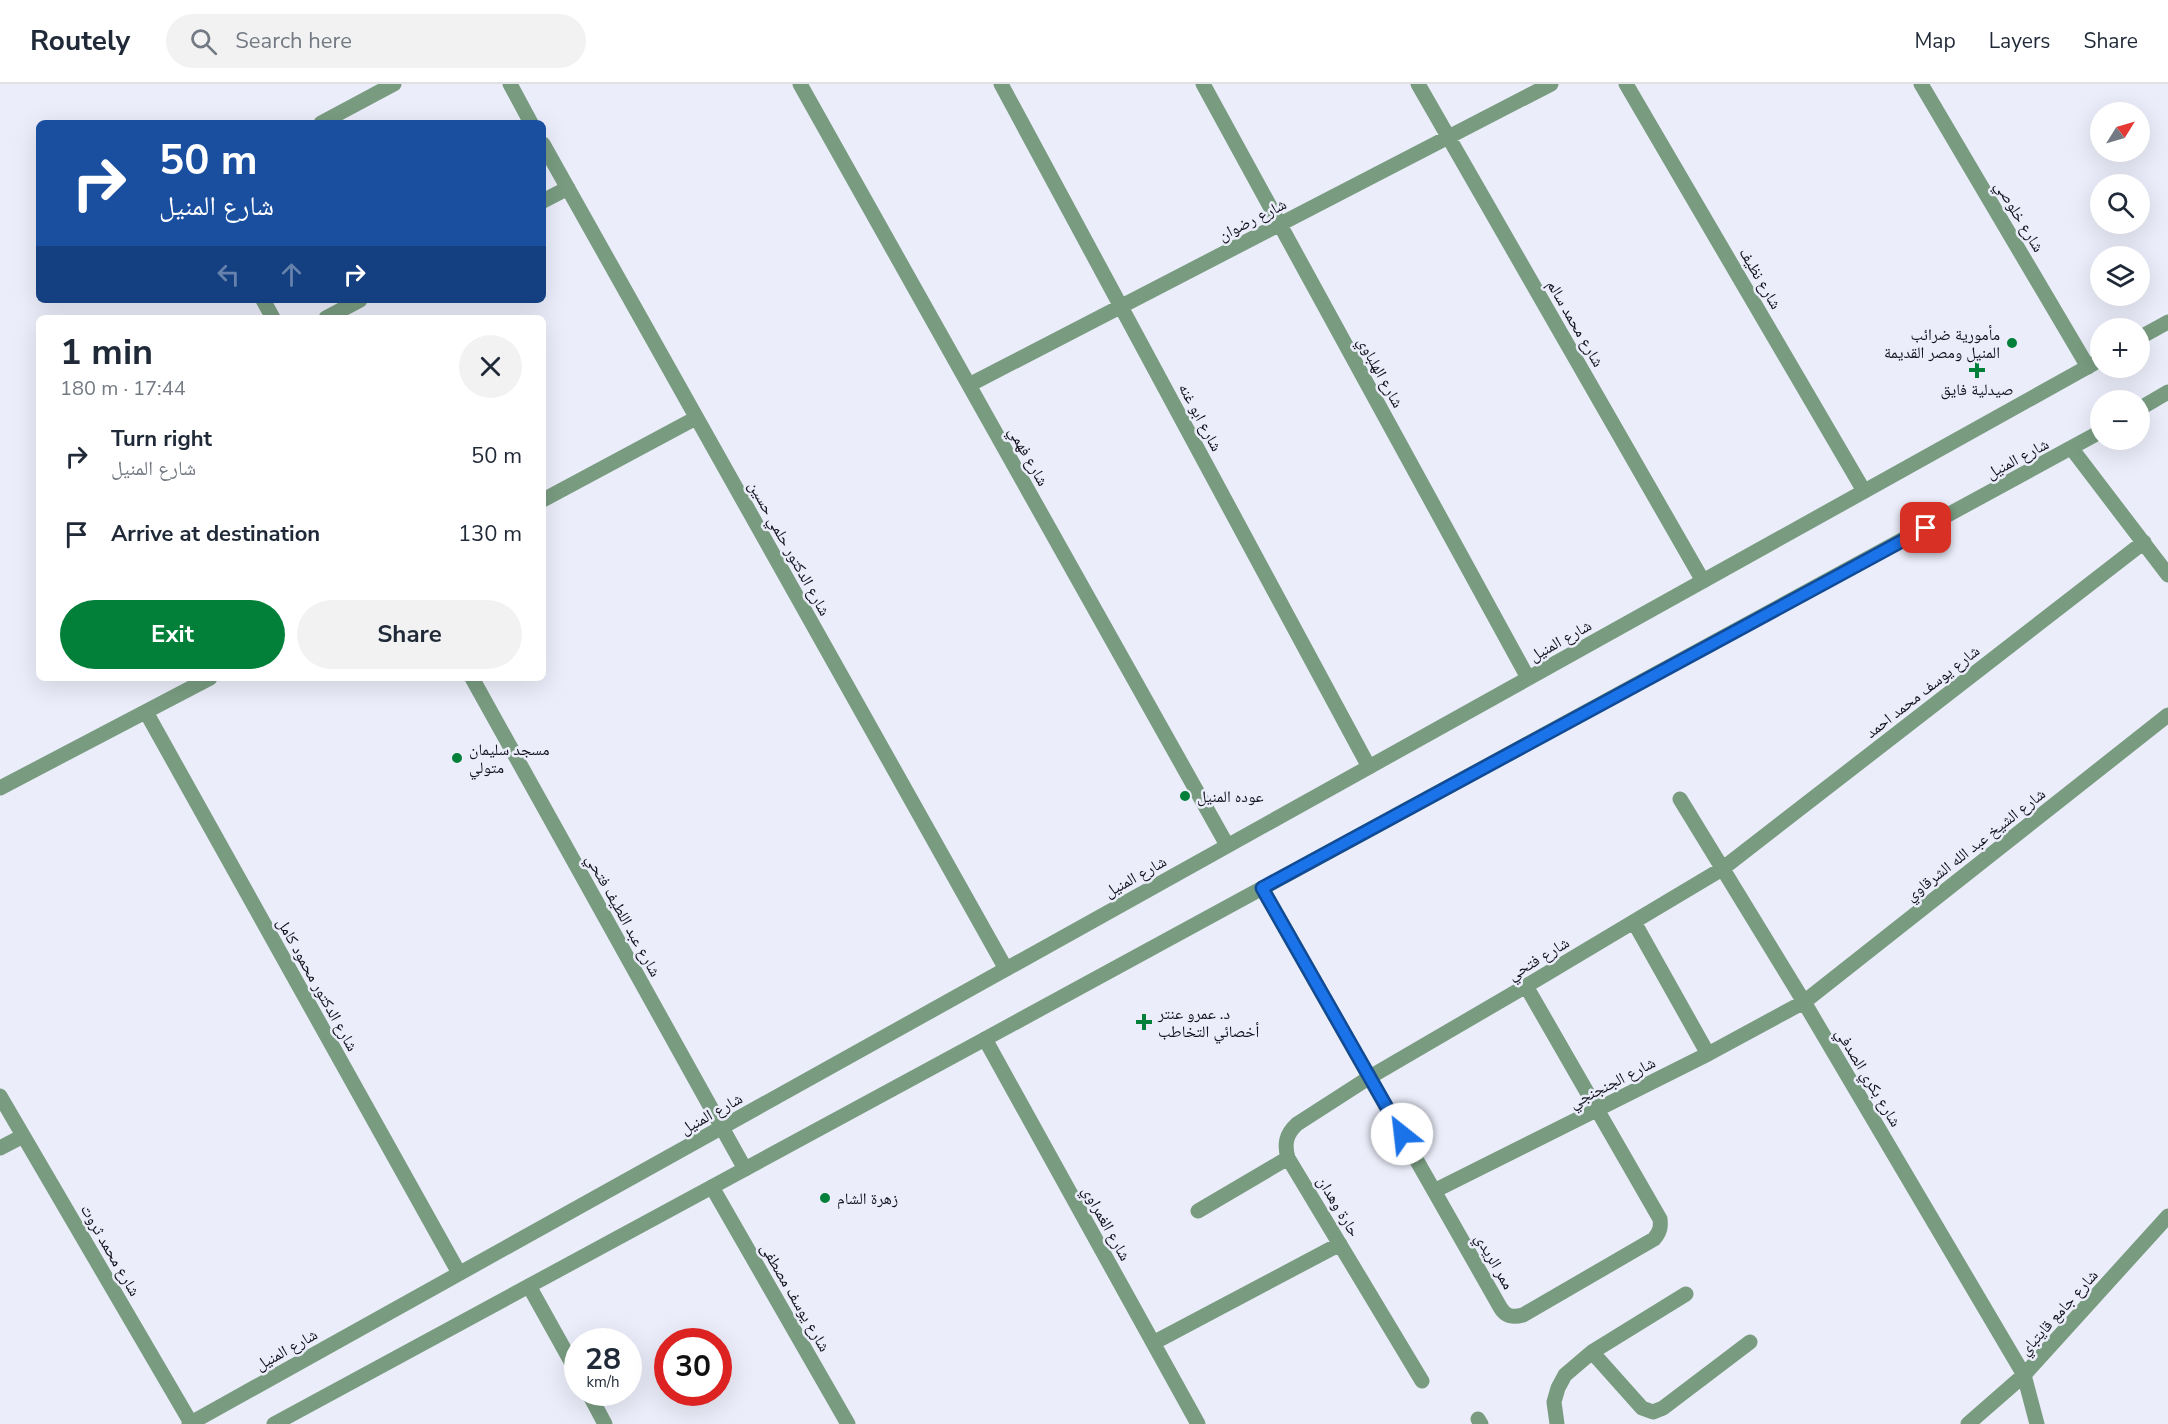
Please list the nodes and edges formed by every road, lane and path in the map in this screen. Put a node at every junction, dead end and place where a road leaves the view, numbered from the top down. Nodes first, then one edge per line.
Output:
1 (394, 84) edge
2 (510, 84) edge
3 (800, 84) edge
4 (1001, 84) edge
5 (1203, 84) edge
6 (1418, 84) edge
7 (1551, 84) edge
8 (1626, 84) edge
9 (1921, 84) edge
10 (327, 120) edge
11 (529, 120) edge
12 (1448, 137) junction
13 (546, 149) edge
14 (568, 188) junction
15 (546, 199) edge
16 (1280, 225) junction
17 (354, 303) edge
18 (1121, 307) junction
19 (332, 315) edge
20 (2168, 322) edge
21 (2150, 332) edge
22 (2090, 358) edge
23 (2090, 366) edge
24 (969, 385) junction
25 (2168, 392) edge
26 (2150, 403) edge
27 (696, 418) junction
28 (2090, 438) edge
29 (2072, 449) junction
30 (1864, 491) junction
31 (546, 498) edge
32 (2144, 542) junction
33 (2168, 574) edge
34 (1703, 581) junction
35 (1528, 678) junction
36 (204, 681) edge
37 (474, 681) edge
38 (146, 712) junction
39 (2168, 715) edge
40 (1369, 767) junction
41 (0, 788) edge
42 (1680, 799) dead end
43 (1227, 846) junction
44 (1722, 869) junction
45 (1262, 888) junction
46 (1634, 922) junction
47 (1006, 969) junction
48 (1526, 986) junction
49 (1804, 1002) junction
50 (985, 1039) junction
51 (1708, 1054) junction
52 (1370, 1077) junction
53 (0, 1096) edge
54 (1596, 1110) junction
55 (721, 1128) junction
56 (23, 1136) junction
57 (0, 1148) edge
58 (1288, 1158) junction
59 (745, 1170) junction
60 (712, 1187) junction
61 (1434, 1191) junction
62 (1198, 1211) dead end
63 (2168, 1216) edge
64 (1340, 1244) junction
65 (459, 1273) junction
66 (529, 1286) junction
67 (1686, 1294) dead end
68 (1750, 1342) dead end
69 (1153, 1343) junction
70 (564, 1349) edge
71 (1592, 1352) junction
72 (2024, 1375) junction
73 (1422, 1381) dead end
74 (595, 1406) edge
75 (190, 1423) edge
76 (274, 1424) edge
77 (605, 1424) edge
78 (848, 1424) edge
79 (1197, 1424) edge
80 (1557, 1424) edge
81 (1968, 1424) edge
82 (2037, 1424) edge

1 - 10 street
2 - 11 street
3 - 24 street, شارع فهمي
4 - 18 street, شارع ابو غنه
5 - 16 street, شارع الهلباوي
6 - 12 street, شارع محمد سالم
7 - 12 street, شارع رضوان
8 - 30 street, شارع نظيف
9 - 22 street, شارع خلوصي
12 - 16 street, شارع رضوان
12 - 34 street, شارع محمد سالم
13 - 14 street, شارع الدكتور حلمي حسين
14 - 15 street
14 - 27 street, شارع الدكتور حلمي حسين
16 - 18 street, شارع رضوان
16 - 35 street, شارع الهلباوي
17 - 19 street
18 - 24 street, شارع رضوان
18 - 40 street, شارع ابو غنه
20 - 21 street
23 - 30 street, شارع المنيل
24 - 43 street, شارع فهمي
25 - 26 street
27 - 31 street
27 - 47 street, شارع الدكتور حلمي حسين
28 - 29 street, شارع المنيل
29 - 32 street
29 - 45 street, شارع المنيل
30 - 34 street, شارع المنيل
32 - 33 street
32 - 44 street, شارع يوسف محمد احمد
34 - 35 street, شارع المنيل
35 - 40 street, شارع المنيل
36 - 38 street
37 - 55 street, شارع عبد اللطيف فتحي
38 - 41 street
38 - 65 street, شارع الدكتور محمود كامل
39 - 49 street, شارع الشيخ عبد الله الشرقاوي
40 - 43 street, شارع المنيل
42 - 44 street, شارع بكري الصدفي
43 - 47 street, شارع المنيل
44 - 46 street, شارع فتحي
44 - 49 street, شارع بكري الصدفي
45 - 50 street, شارع المنيل
45 - 52 street, ممر الريدي
46 - 48 street, شارع فتحي
46 - 51 street
47 - 55 street, شارع المنيل
48 - 52 street, شارع فتحي
48 - 54 street, ممر الريدي
49 - 51 street, شارع الجنجنجي
49 - 72 street, شارع بكري الصدفي
50 - 59 street, شارع المنيل
50 - 69 street, شارع الغمراوي
51 - 54 street, شارع الجنجنجي
52 - 58 street
52 - 61 street, ممر الريدي
53 - 56 street, شارع محمد ثروت
54 - 61 street, شارع الجنجنجي
54 - 61 street, ممر الريدي
55 - 59 street, شارع عبد اللطيف فتحي
55 - 65 street, شارع المنيل
56 - 57 street
56 - 75 street, شارع محمد ثروت
58 - 62 street
58 - 64 street, حارة وهدان
59 - 60 street, شارع المنيل
60 - 66 street, شارع المنيل
60 - 78 street, شارع يوسف مصطفى
63 - 72 street, شارع جامع قايتباي
64 - 69 street
64 - 73 street, حارة وهدان
65 - 75 street, شارع المنيل
66 - 70 street
66 - 76 street, شارع المنيل
67 - 71 street
68 - 71 street
69 - 79 street, شارع الغمراوي
71 - 80 street
72 - 81 street, شارع جامع قايتباي
72 - 82 street, شارع بكري الصدفي
74 - 77 street

